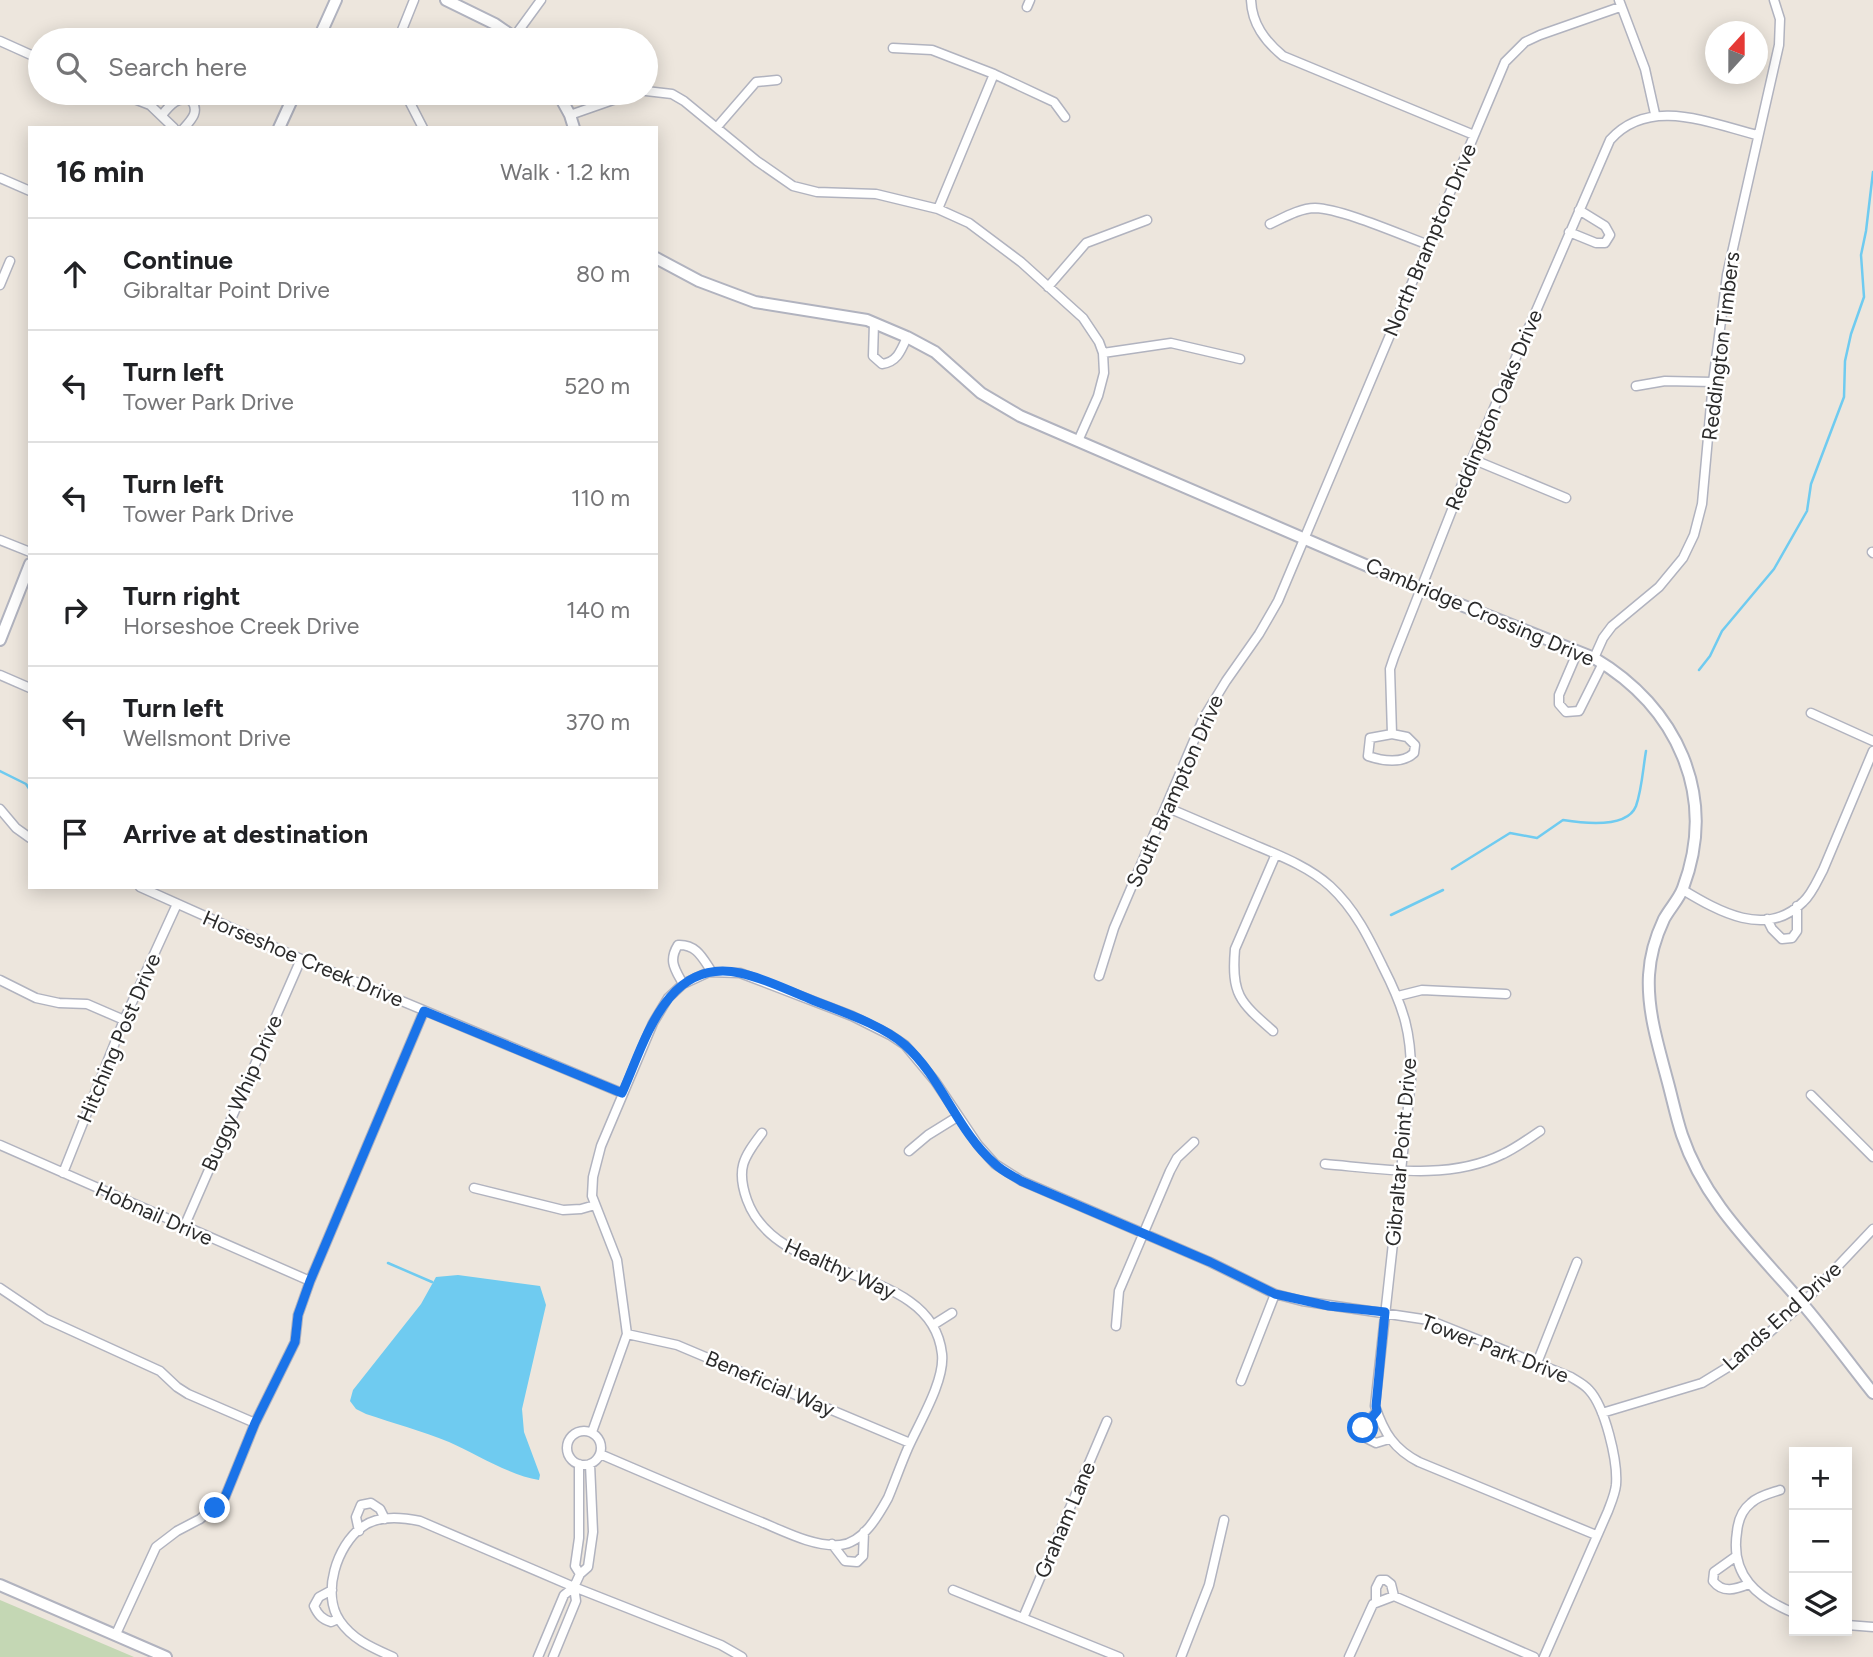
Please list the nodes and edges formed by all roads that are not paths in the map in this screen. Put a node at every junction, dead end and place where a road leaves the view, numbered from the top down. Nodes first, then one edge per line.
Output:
1 (336, 0) edge
2 (414, 0) edge
3 (446, 0) edge
4 (541, 0) edge
5 (1251, 0) edge
6 (1774, 0) edge
7 (1620, 3) edge
8 (323, 28) edge
9 (403, 28) edge
10 (498, 28) edge
11 (523, 28) edge
12 (0, 41) edge
13 (894, 48) dead end
14 (28, 54) edge
15 (994, 74) junction
16 (777, 80) dead end
17 (658, 92) edge
18 (150, 105) edge
19 (172, 105) edge
20 (194, 105) edge
21 (290, 105) edge
22 (411, 105) edge
23 (565, 105) edge
24 (599, 105) edge
25 (1656, 114) junction
26 (162, 115) junction
27 (570, 115) junction
28 (1065, 117) dead end
29 (170, 126) edge
30 (186, 126) edge
31 (280, 126) edge
32 (422, 126) edge
33 (573, 126) edge
34 (717, 127) junction
35 (1474, 135) junction
36 (1757, 135) junction
37 (0, 178) edge
38 (28, 190) edge
39 (938, 209) junction
40 (1579, 210) junction
41 (1147, 220) dead end
42 (1270, 224) dead end
43 (1569, 232) junction
44 (1429, 246) junction
45 (658, 259) edge
46 (10, 261) dead end
47 (0, 285) edge
48 (1048, 287) junction
49 (874, 323) junction
50 (907, 337) junction
51 (1103, 353) junction
52 (1240, 359) dead end
53 (1713, 382) junction
54 (1636, 386) dead end
55 (1078, 441) junction
56 (1472, 458) junction
57 (1566, 498) dead end
58 (1303, 537) junction
59 (0, 540) edge
60 (28, 551) edge
61 (28, 569) edge
62 (1421, 589) junction
63 (0, 640) edge
64 (1577, 653) junction
65 (1598, 661) junction
66 (0, 675) edge
67 (28, 687) edge
68 (1811, 713) dead end
69 (1392, 734) junction
70 (1873, 741) edge
71 (1873, 751) edge
72 (1166, 807) junction
73 (0, 809) edge
74 (28, 837) edge
75 (1276, 854) junction
76 (144, 889) edge
77 (1683, 890) junction
78 (177, 904) junction
79 (1797, 906) junction
80 (1767, 919) junction
81 (301, 959) junction
82 (712, 972) junction
83 (1099, 976) dead end
84 (0, 980) edge
85 (683, 984) junction
86 (1506, 994) dead end
87 (1398, 996) junction
88 (424, 1011) junction
89 (124, 1020) junction
90 (1273, 1031) dead end
91 (622, 1093) junction
92 (1811, 1095) dead end
93 (957, 1117) junction
94 (1541, 1131) dead end
95 (762, 1133) dead end
96 (1194, 1142) dead end
97 (0, 1145) edge
98 (909, 1151) dead end
99 (1873, 1157) edge
100 (1325, 1164) dead end
101 (1401, 1171) junction
102 (63, 1173) junction
103 (474, 1188) dead end
104 (595, 1205) junction
105 (184, 1227) junction
106 (1873, 1229) edge
107 (1143, 1233) junction
108 (1577, 1262) dead end
109 (310, 1281) junction
110 (0, 1288) edge
111 (1275, 1294) junction
112 (1802, 1304) junction
113 (1385, 1312) junction
114 (952, 1313) dead end
115 (933, 1325) junction
116 (1116, 1326) dead end
117 (627, 1334) junction
118 (1537, 1363) junction
119 (1241, 1381) dead end
120 (1873, 1393) edge
121 (1377, 1411) junction
122 (1602, 1413) junction
123 (1107, 1421) dead end
124 (255, 1423) junction
125 (592, 1432) junction
126 (1389, 1439) junction
127 (910, 1443) junction
128 (600, 1454) junction
129 (579, 1464) junction
130 (590, 1464) junction
131 (1780, 1490) dead end
132 (385, 1519) junction
133 (1224, 1520) dead end
134 (359, 1531) junction
135 (864, 1532) junction
136 (1596, 1535) junction
137 (832, 1544) junction
138 (1735, 1557) junction
139 (580, 1574) junction
140 (1749, 1584) junction
141 (0, 1585) edge
142 (573, 1587) junction
143 (332, 1590) junction
144 (953, 1590) dead end
145 (1394, 1596) junction
146 (1376, 1601) junction
147 (1789, 1611) edge
148 (1023, 1618) junction
149 (338, 1619) junction
150 (1852, 1625) edge
151 (1873, 1627) edge
152 (116, 1634) junction
153 (166, 1657) edge
154 (393, 1657) edge
155 (538, 1657) edge
156 (553, 1657) edge
157 (742, 1657) edge
158 (1119, 1657) edge
159 (1181, 1657) edge
160 (1349, 1657) edge
161 (1534, 1657) edge
162 (1544, 1657) edge

1 - 8 street
2 - 9 street
3 - 10 street
4 - 11 street
5 - 35 street
6 - 36 street, Reddington Timbers
7 - 25 street
7 - 35 street, North Brampton Drive
12 - 14 street
13 - 15 street
15 - 28 street
15 - 39 street
16 - 34 street
17 - 34 street
18 - 26 street
19 - 26 street
20 - 30 street
21 - 31 street
22 - 32 street
23 - 27 street
24 - 27 street
25 - 36 street
25 - 40 street, Reddington Oaks Drive
26 - 29 street
27 - 33 street
34 - 39 street
35 - 44 street, North Brampton Drive
36 - 53 street, Reddington Timbers
37 - 38 street
39 - 48 street
40 - 43 street, Reddington Oaks Drive
40 - 43 street
41 - 48 street
42 - 44 street
43 - 56 street, Reddington Oaks Drive
44 - 58 street, North Brampton Drive
45 - 49 street, Cambridge Crossing Drive
46 - 47 street
48 - 51 street
49 - 50 street, Cambridge Crossing Drive
49 - 50 street
50 - 55 street, Cambridge Crossing Drive
51 - 52 street
51 - 55 street
53 - 54 street
53 - 65 street, Reddington Timbers
55 - 58 street, Cambridge Crossing Drive
56 - 57 street
56 - 62 street, Reddington Oaks Drive
58 - 62 street, Cambridge Crossing Drive
58 - 72 street, South Brampton Drive
59 - 60 street
61 - 63 street
62 - 64 street, Cambridge Crossing Drive
62 - 69 street, Reddington Oaks Drive
64 - 65 street, Cambridge Crossing Drive
64 - 65 street, Reddington Timbers
65 - 77 street, Cambridge Crossing Drive
66 - 67 street
68 - 70 street
69 - 69 street
71 - 79 street
72 - 75 street, Gibraltar Point Drive
72 - 83 street, South Brampton Drive
73 - 74 street
75 - 87 street, Gibraltar Point Drive
75 - 90 street
76 - 78 street, Horseshoe Creek Drive
77 - 80 street
77 - 112 street, Cambridge Crossing Drive
78 - 81 street, Horseshoe Creek Drive
78 - 89 street, Hitching Post Drive
79 - 80 street
79 - 80 street
81 - 88 street, Horseshoe Creek Drive
81 - 105 street, Buggy Whip Drive
82 - 85 street, Tower Park Drive
82 - 85 street
82 - 93 street, Tower Park Drive
84 - 89 street
85 - 91 street, Tower Park Drive
86 - 87 street
87 - 101 street, Gibraltar Point Drive
88 - 91 street, Horseshoe Creek Drive
88 - 109 street
89 - 102 street, Hitching Post Drive
91 - 104 street, Tower Park Drive
92 - 99 street
93 - 98 street
93 - 107 street, Tower Park Drive
94 - 101 street
95 - 115 street, Healthy Way
96 - 107 street
97 - 102 street, Hobnail Drive
100 - 101 street
101 - 113 street, Gibraltar Point Drive
102 - 105 street, Hobnail Drive
103 - 104 street
104 - 117 street, Tower Park Drive
105 - 109 street, Hobnail Drive
106 - 112 street, Lands End Drive
107 - 111 street, Tower Park Drive
107 - 116 street
108 - 118 street
109 - 124 street
110 - 124 street
111 - 113 street, Tower Park Drive
111 - 119 street
112 - 120 street, Cambridge Crossing Drive
112 - 122 street, Lands End Drive
113 - 118 street, Tower Park Drive
113 - 121 street, Gibraltar Point Drive
114 - 115 street
115 - 127 street
117 - 125 street, Tower Park Drive
117 - 127 street, Beneficial Way
118 - 122 street, Tower Park Drive
121 - 126 street, Gibraltar Point Drive
121 - 126 street, Gibraltar Point Drive
122 - 136 street, Tower Park Drive
123 - 148 street, Graham Lane
124 - 152 street
125 - 128 street
125 - 129 street
126 - 136 street, Gibraltar Point Drive
127 - 135 street
128 - 130 street
128 - 137 street
129 - 130 street
129 - 139 street
130 - 139 street
131 - 138 street
132 - 134 street
132 - 134 street
132 - 142 street
133 - 159 street
134 - 143 street
135 - 137 street
135 - 137 street
136 - 162 street, Tower Park Drive
138 - 140 street
138 - 140 street
139 - 142 street
140 - 147 street
141 - 152 street
142 - 155 street
142 - 156 street
142 - 157 street
143 - 149 street
143 - 149 street
144 - 148 street
145 - 146 street
145 - 146 street
145 - 161 street
146 - 160 street
148 - 158 street
149 - 154 street
150 - 151 street
152 - 153 street

